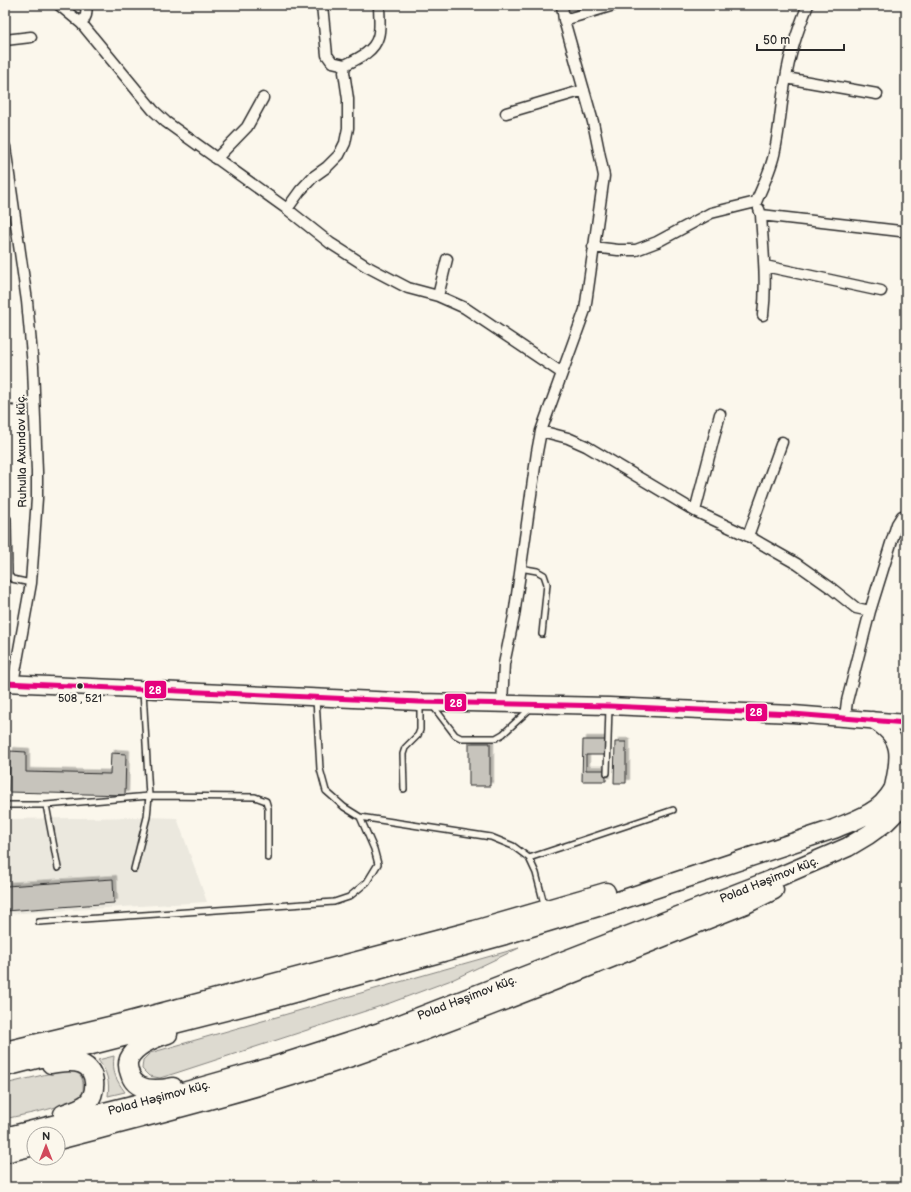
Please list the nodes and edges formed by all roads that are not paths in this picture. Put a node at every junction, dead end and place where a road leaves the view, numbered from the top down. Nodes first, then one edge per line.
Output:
1 (59, 5) edge
2 (87, 5) edge
3 (322, 5) edge
4 (379, 5) edge
5 (562, 5) edge
6 (614, 5) edge
7 (808, 5) edge
8 (564, 20) junction
9 (82, 24) junction
10 (30, 37) dead end
11 (5, 40) edge
12 (345, 65) junction
13 (786, 78) junction
14 (584, 90) junction
15 (877, 94) dead end
16 (263, 98) dead end
17 (506, 113) dead end
18 (5, 147) edge
19 (216, 158) junction
20 (756, 202) junction
21 (287, 209) junction
22 (761, 215) junction
23 (900, 230) dead end
24 (593, 247) junction
25 (447, 259) dead end
26 (765, 266) junction
27 (881, 292) dead end
28 (438, 296) junction
29 (763, 315) dead end
30 (562, 373) junction
31 (720, 414) dead end
32 (541, 431) junction
33 (782, 442) dead end
34 (695, 511) junction
35 (906, 515) edge
36 (8, 519) dead end
37 (748, 536) junction
38 (520, 568) junction
39 (31, 583) junction
40 (870, 611) junction
41 (542, 634) dead end
42 (9, 683) edge
43 (143, 690) junction
44 (316, 697) junction
45 (425, 702) junction
46 (502, 704) junction
47 (535, 705) junction
48 (609, 706) junction
49 (849, 718) junction
50 (906, 718) edge
51 (872, 720) junction
52 (906, 723) edge
53 (906, 769) edge
54 (607, 773) dead end
55 (404, 789) dead end
56 (892, 791) junction
57 (148, 796) junction
58 (906, 802) edge
59 (5, 805) edge
60 (46, 805) junction
61 (673, 810) dead end
62 (360, 817) junction
63 (848, 847) junction
64 (774, 849) junction
65 (268, 858) dead end
66 (529, 858) junction
67 (58, 868) dead end
68 (134, 869) dead end
69 (545, 909) junction
70 (38, 922) dead end
71 (261, 1002) junction
72 (5, 1051) edge
73 (5, 1067) edge
74 (271, 1067) junction
75 (5, 1072) edge
76 (5, 1133) edge
77 (5, 1138) edge
78 (66, 1138) edge
79 (26, 1148) edge
80 (5, 1153) edge

1 - 9 street
2 - 9 street
3 - 12 street
4 - 12 street
5 - 8 street
6 - 8 street
7 - 13 street
8 - 14 street
9 - 19 street
10 - 11 street
12 - 21 street
13 - 15 street
13 - 20 street
14 - 17 street
14 - 24 street
16 - 19 street
18 - 39 street, Ruhulla Axundov küç.
19 - 21 street
20 - 22 street
20 - 24 street
21 - 28 street
22 - 23 street
22 - 26 street
24 - 30 street
25 - 28 street
26 - 27 street
26 - 29 street
28 - 30 street
30 - 32 street
31 - 34 street
32 - 34 street
32 - 38 street
33 - 37 street
34 - 37 street
35 - 40 street
36 - 39 lane
37 - 40 street
38 - 41 lane
38 - 46 street
39 - 42 street, Ruhulla Axundov küç.
40 - 49 street
42 - 43 main road
43 - 44 main road
43 - 57 lane
44 - 45 main road
44 - 62 lane
45 - 46 main road
45 - 47 lane
45 - 55 lane
46 - 47 main road
47 - 48 main road
48 - 49 main road
48 - 54 lane
49 - 50 main road
49 - 51 main road
51 - 52 main road
51 - 56 main road
53 - 56 highway, Polad Həşimov küç.
56 - 64 highway, Polad Həşimov küç.
57 - 60 lane
57 - 65 lane
57 - 68 lane
58 - 63 highway, Polad Həşimov küç.
59 - 60 lane
60 - 67 lane
61 - 66 lane
62 - 66 lane
62 - 70 lane
63 - 74 highway, Polad Həşimov küç.
63 - 78 highway
64 - 69 highway
64 - 71 highway, Polad Həşimov küç.
66 - 69 lane
69 - 72 highway
71 - 73 highway, Polad Həşimov küç.
71 - 74 highway
74 - 77 highway, Polad Həşimov küç.
75 - 76 highway
79 - 80 highway

